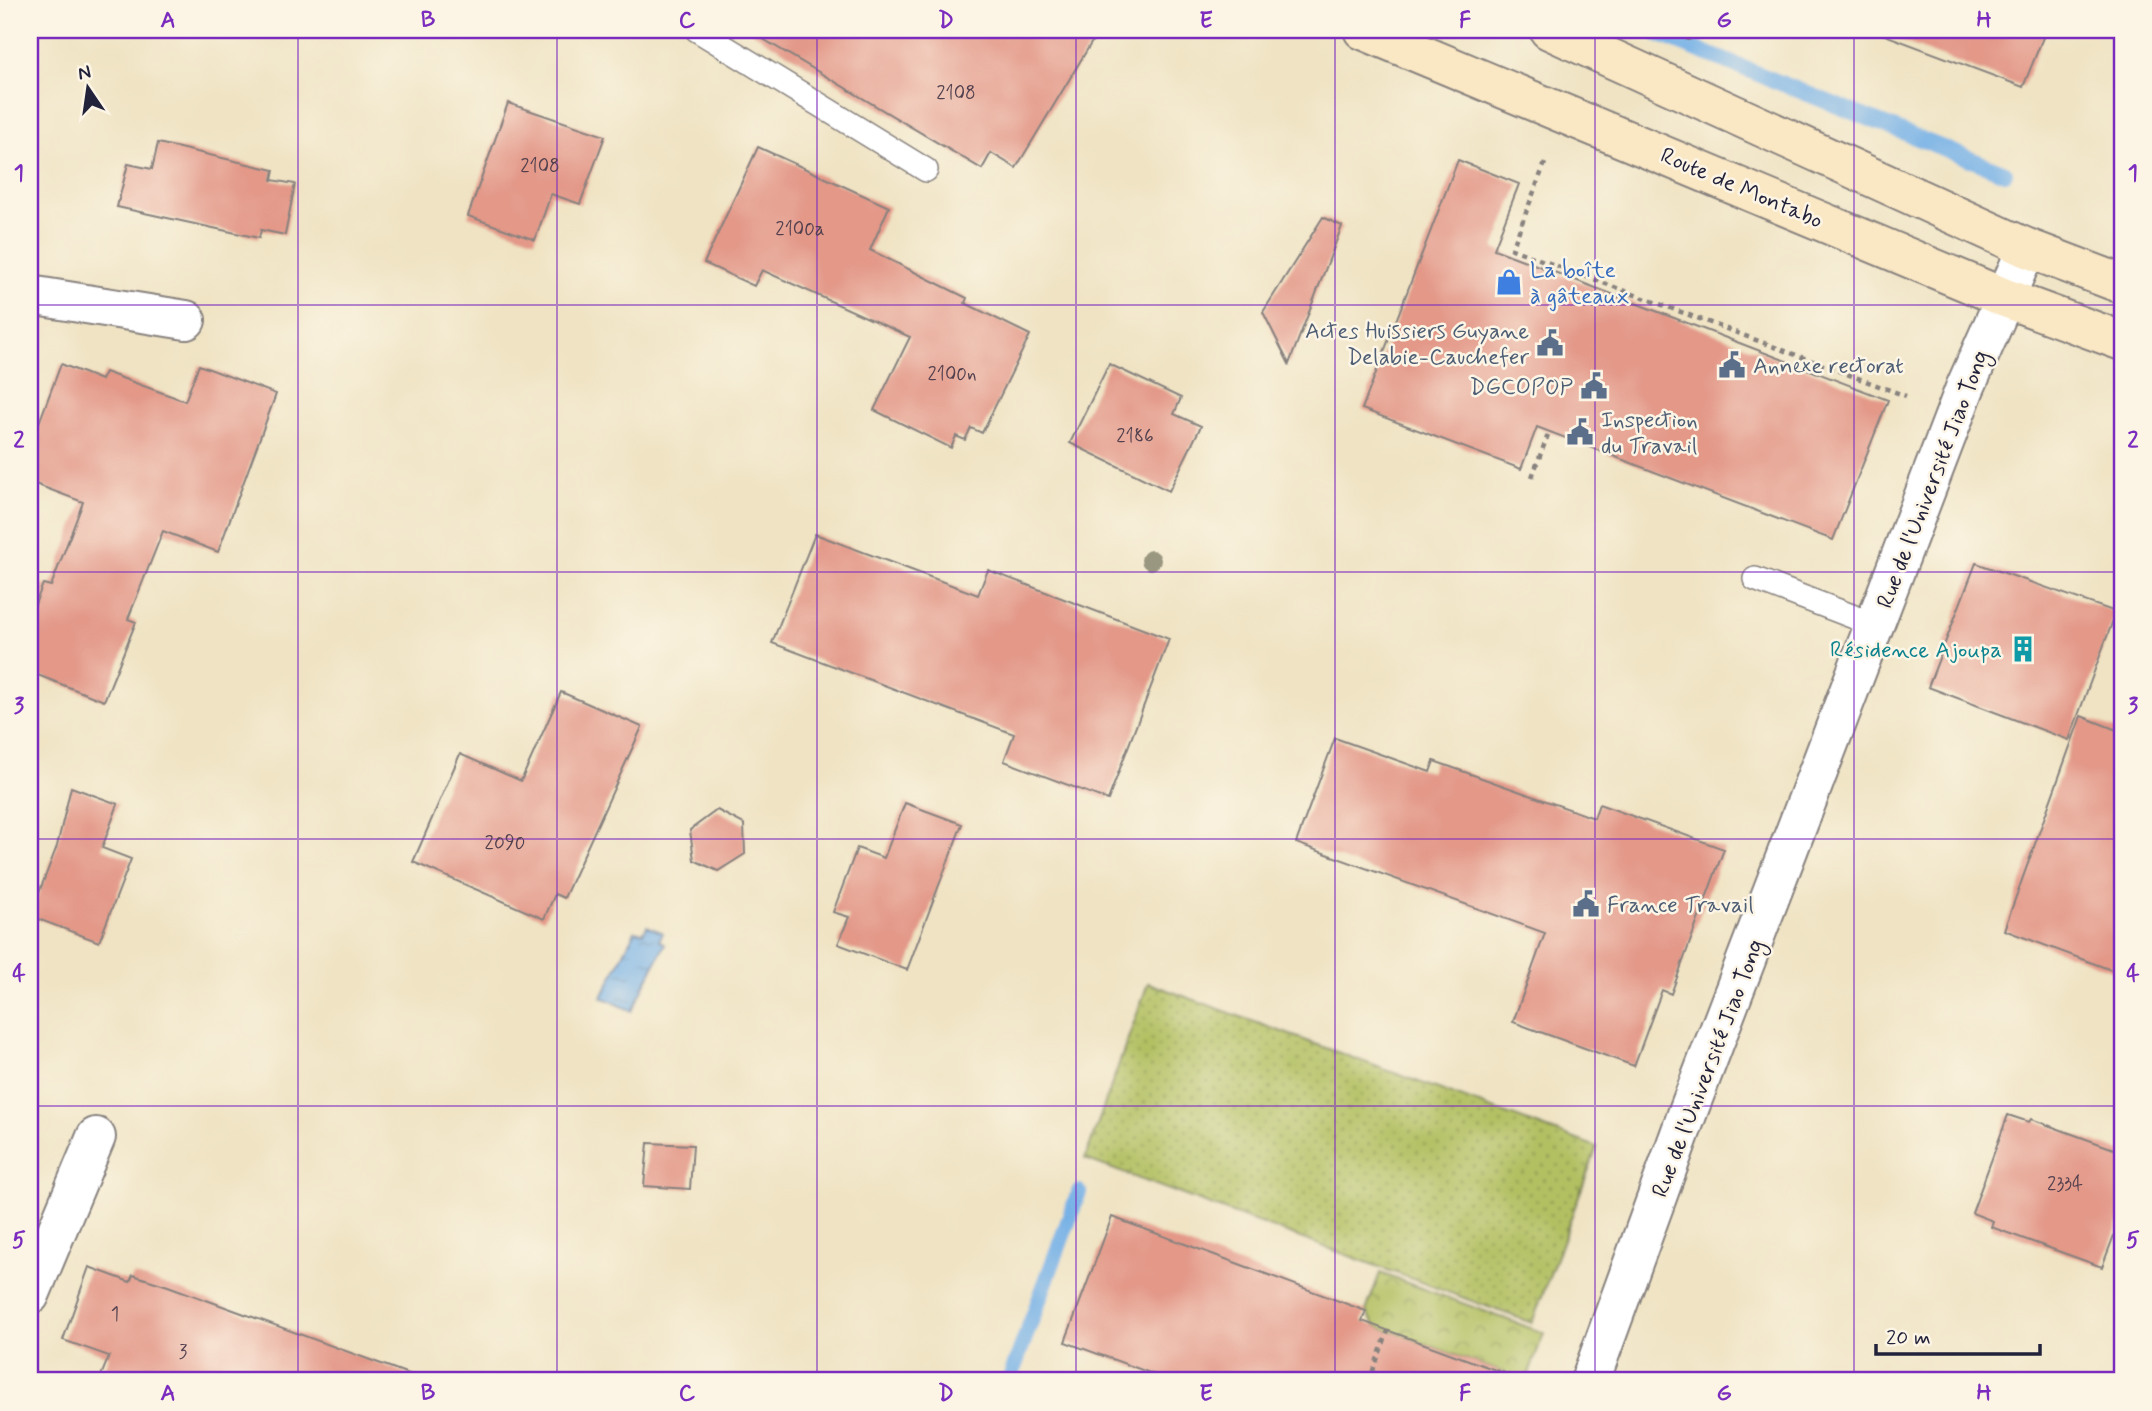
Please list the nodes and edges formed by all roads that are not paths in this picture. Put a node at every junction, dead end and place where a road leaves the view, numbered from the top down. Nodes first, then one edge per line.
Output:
1 (697, 30) edge
2 (1549, 30) edge
3 (1368, 31) edge
4 (926, 170) dead end
5 (2027, 248) junction
6 (2122, 284) edge
7 (30, 295) edge
8 (2004, 298) junction
9 (186, 320) dead end
10 (2122, 341) edge
11 (1755, 579) dead end
12 (1875, 625) junction
13 (96, 1137) dead end
14 (30, 1295) edge
15 (1590, 1381) edge

1 - 4 lane
2 - 5 main road
3 - 8 main road, Route de Montabo
5 - 6 main road
5 - 8 street, Rue de l'Université Jiao Tong
7 - 9 street
8 - 10 main road, Route de Montabo
8 - 12 street, Rue de l'Université Jiao Tong
11 - 12 lane
12 - 15 street, Rue de l'Université Jiao Tong
13 - 14 street

